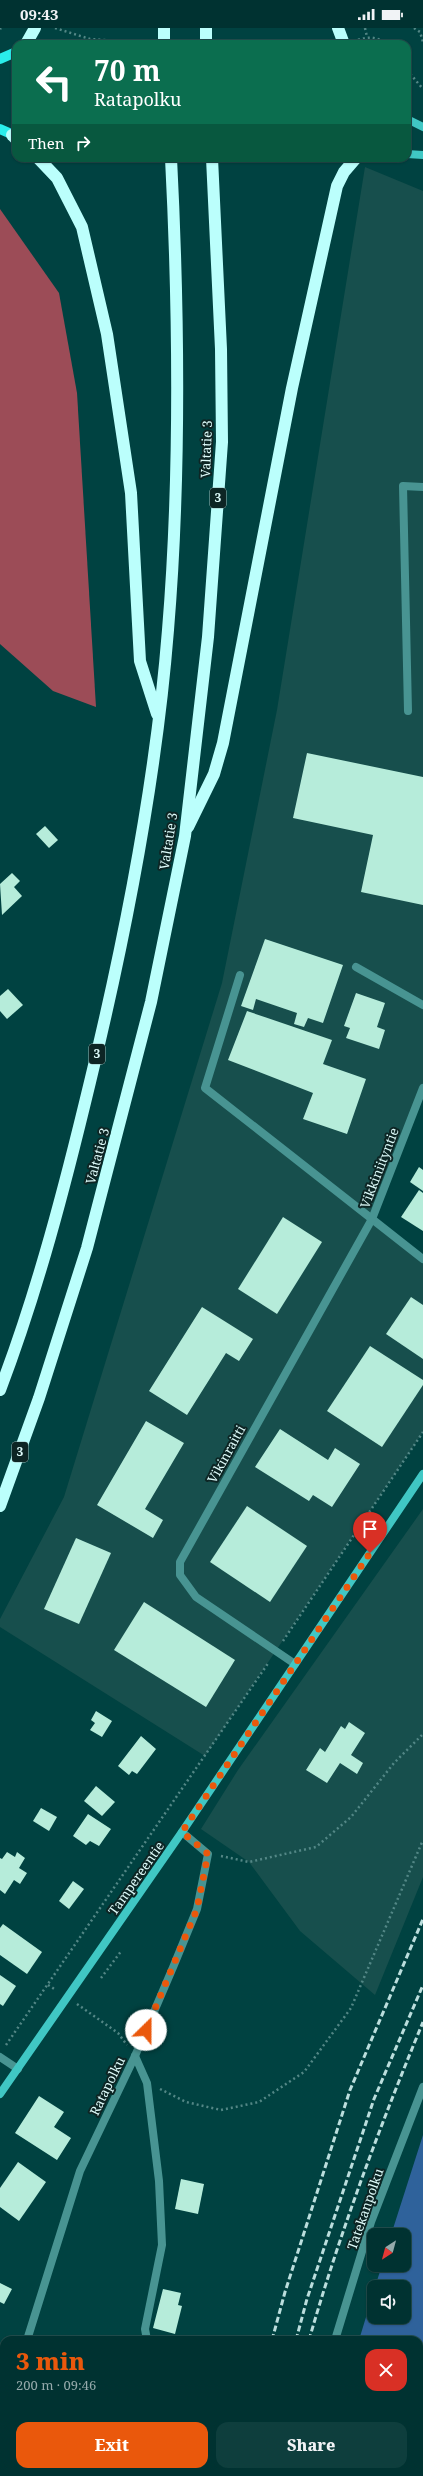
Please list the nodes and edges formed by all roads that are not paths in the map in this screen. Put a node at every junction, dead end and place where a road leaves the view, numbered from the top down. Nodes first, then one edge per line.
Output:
1 (35, 28) edge
2 (164, 28) edge
3 (206, 28) edge
4 (338, 28) edge
5 (28, 40) edge
6 (164, 40) edge
7 (206, 40) edge
8 (347, 40) edge
9 (12, 54) edge
10 (0, 59) edge
11 (411, 121) edge
12 (423, 127) edge
13 (0, 129) edge
14 (12, 135) edge
15 (411, 154) edge
16 (423, 155) edge
17 (42, 162) edge
18 (171, 162) edge
19 (212, 162) edge
20 (353, 162) edge
21 (423, 487) edge
22 (408, 711) dead end
23 (158, 719) junction
24 (184, 836) junction
25 (356, 967) dead end
26 (240, 975) dead end
27 (423, 1005) edge
28 (423, 1088) edge
29 (372, 1219) junction
30 (423, 1259) edge
31 (0, 1390) edge
32 (423, 1474) edge
33 (0, 1506) edge
34 (295, 1664) junction
35 (182, 1832) junction
36 (135, 2056) junction
37 (0, 2057) edge
38 (18, 2069) junction
39 (423, 2087) edge
40 (0, 2094) edge
41 (28, 2336) edge
42 (147, 2336) edge
43 (336, 2336) edge

1 - 5 highway
2 - 6 highway
3 - 7 highway
4 - 8 highway
9 - 10 main road
11 - 12 main road
13 - 14 main road
15 - 16 main road
17 - 23 highway
18 - 23 highway, Valtatie 3 / 3
19 - 24 highway, Valtatie 3 / 3
20 - 24 highway
21 - 22 street
23 - 31 highway, Valtatie 3 / 3
24 - 33 highway, Valtatie 3 / 3
25 - 27 street
26 - 29 street
28 - 29 street, Vikkiniityntie
29 - 30 street, Vikkiniityntie
29 - 34 street, Vikinraitti
32 - 34 main road, Tampereentie
34 - 35 main road, Tampereentie
35 - 36 street, Ratapolku
35 - 38 main road, Tampereentie
36 - 41 street, Ratapolku
36 - 42 street
37 - 38 street
38 - 40 main road, Tampereentie
39 - 43 street, Tatekanpolku

